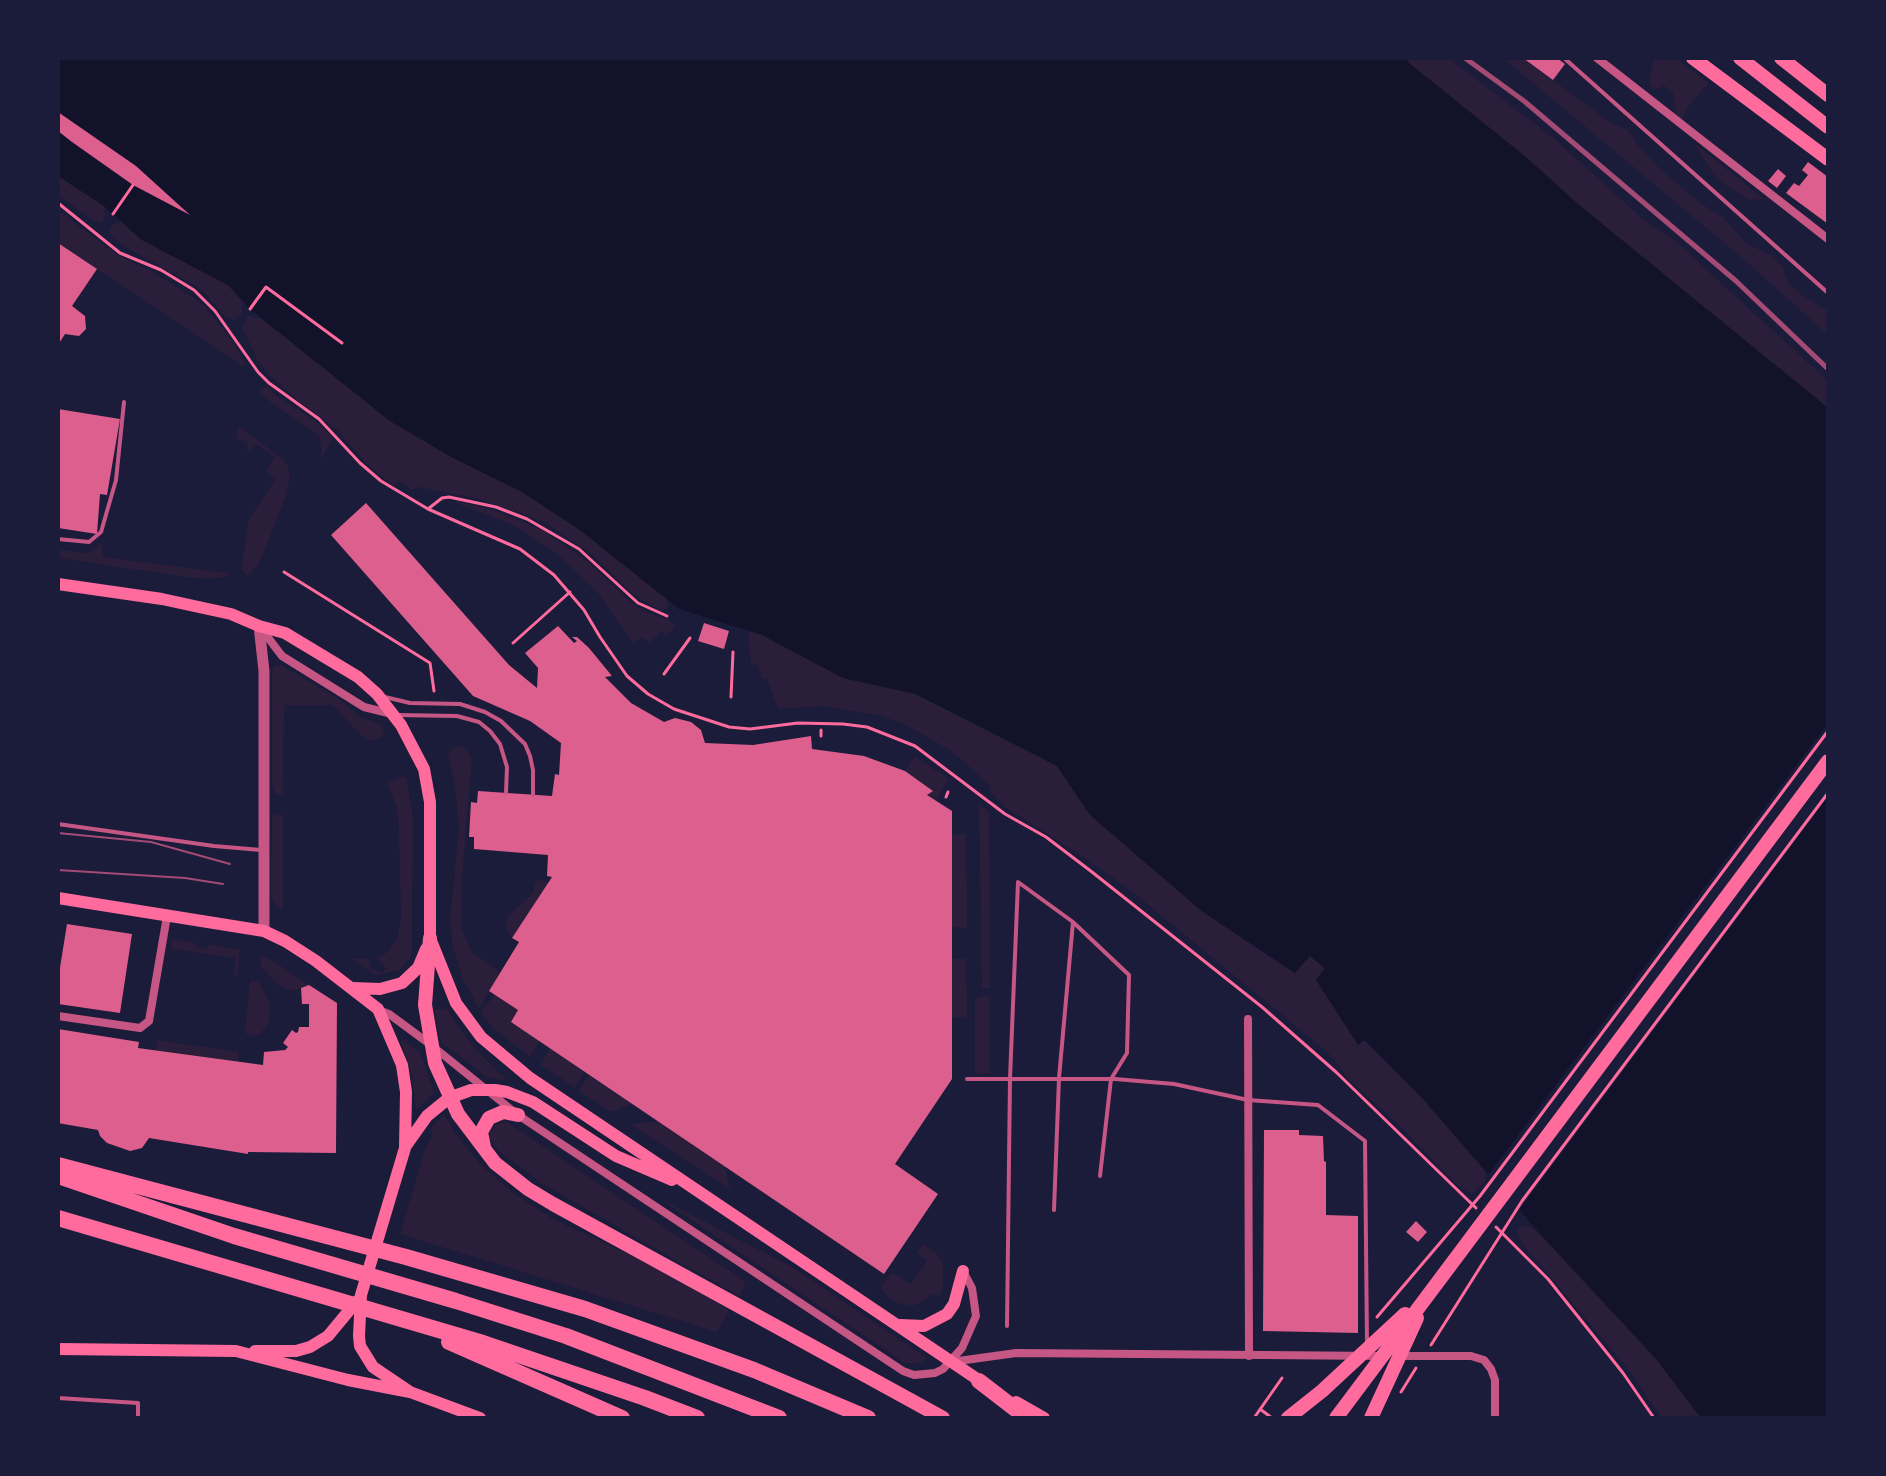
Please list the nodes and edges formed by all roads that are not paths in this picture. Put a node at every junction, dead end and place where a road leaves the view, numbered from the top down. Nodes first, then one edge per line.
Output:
1 (1564, 58) edge
2 (1597, 58) edge
3 (1693, 58) edge
4 (1740, 58) edge
5 (1781, 58) edge
6 (1828, 95) edge
7 (1828, 127) edge
8 (1828, 159) edge
9 (1828, 239) edge
10 (1828, 293) edge
11 (124, 402) dead end
12 (58, 539) edge
13 (58, 584) edge
14 (259, 626) junction
15 (377, 694) junction
16 (394, 715) junction
17 (1828, 761) edge
18 (506, 793) dead end
19 (533, 795) dead end
20 (58, 824) edge
21 (263, 850) junction
22 (58, 898) edge
23 (167, 916) junction
24 (1073, 922) junction
25 (264, 931) junction
26 (430, 938) junction
27 (352, 988) junction
28 (378, 1009) junction
29 (58, 1016) edge
30 (1248, 1019) dead end
31 (431, 1045) junction
32 (1010, 1078) junction
33 (1059, 1078) junction
34 (967, 1079) dead end
35 (1111, 1079) junction
36 (485, 1089) junction
37 (449, 1098) junction
38 (1248, 1100) junction
39 (518, 1115) junction
40 (405, 1148) junction
41 (486, 1151) junction
42 (58, 1165) edge
43 (58, 1176) edge
44 (1100, 1176) dead end
45 (700, 1193) junction
46 (1054, 1210) dead end
47 (58, 1218) edge
48 (963, 1271) joint
49 (1429, 1292) junction
50 (361, 1295) junction
51 (389, 1316) junction
52 (899, 1325) junction
53 (1007, 1326) dead end
54 (58, 1349) edge
55 (236, 1351) junction
56 (1249, 1356) junction
57 (1366, 1356) junction
58 (949, 1362) junction
59 (979, 1381) junction
60 (410, 1392) junction
61 (58, 1398) edge
62 (833, 1402) junction
63 (1281, 1415) edge
64 (138, 1418) edge
65 (480, 1418) edge
66 (622, 1418) edge
67 (697, 1418) edge
68 (779, 1418) edge
69 (861, 1418) edge
70 (868, 1418) edge
71 (943, 1418) edge
72 (1027, 1418) edge
73 (1044, 1418) edge
74 (1336, 1418) edge
75 (1371, 1418) edge
76 (1495, 1418) edge

1 - 10 lane
2 - 9 street
3 - 8 main road
4 - 7 main road
5 - 6 main road
11 - 12 lane
13 - 14 main road
14 - 15 main road
14 - 16 street
14 - 21 street
15 - 16 main road
15 - 19 lane
16 - 18 lane
16 - 26 main road
17 - 49 main road
20 - 21 lane
21 - 25 street
22 - 23 main road
23 - 25 main road
23 - 29 street
24 - 32 lane
24 - 33 lane
24 - 35 lane
25 - 27 main road
26 - 27 main road
26 - 31 main road
26 - 45 main road
27 - 28 main road
28 - 31 street
28 - 40 main road
30 - 38 street
31 - 36 street
31 - 37 main road
32 - 33 lane
32 - 34 lane
32 - 53 lane
33 - 35 lane
33 - 46 lane
35 - 38 lane
35 - 44 lane
36 - 37 main road
36 - 39 street
36 - 45 main road
37 - 40 main road
37 - 41 main road
38 - 56 street
38 - 57 lane
39 - 41 main road
39 - 58 street
40 - 50 main road
41 - 71 main road
42 - 62 highway
43 - 68 highway
45 - 52 main road
47 - 51 highway
48 - 52 main road
48 - 58 street
49 - 63 main road
49 - 74 main road
49 - 75 main road
50 - 55 main road
50 - 60 main road
51 - 66 highway
51 - 67 highway
52 - 58 main road
54 - 55 main road
55 - 60 main road
56 - 57 street
56 - 58 street
57 - 76 street
58 - 59 main road
59 - 72 highway
59 - 73 main road
60 - 65 main road
61 - 64 lane
62 - 69 highway
62 - 70 highway

